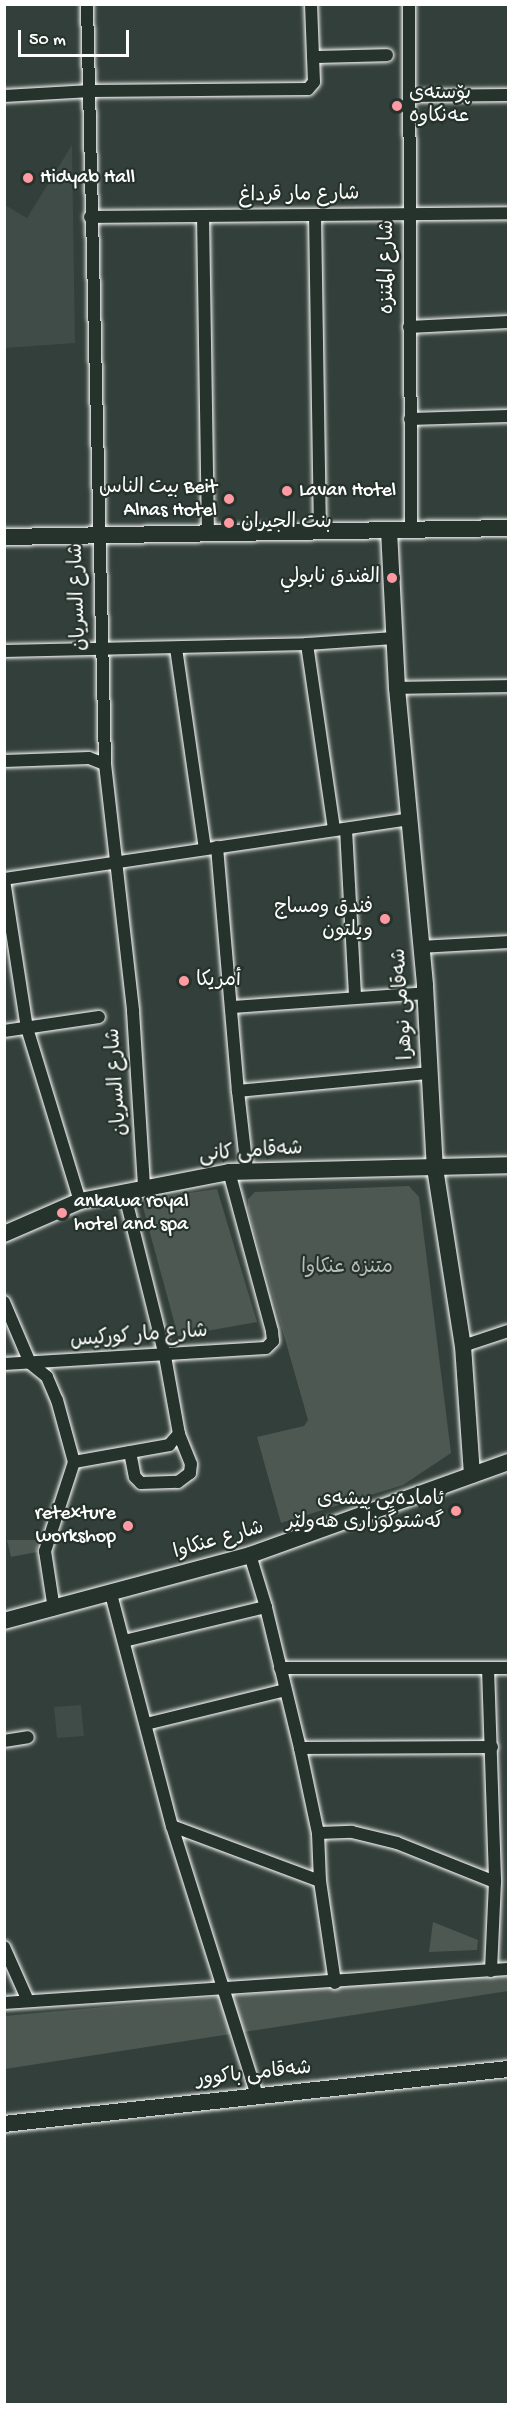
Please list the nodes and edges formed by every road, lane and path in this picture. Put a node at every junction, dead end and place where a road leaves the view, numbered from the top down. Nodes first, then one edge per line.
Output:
1 (87, 4) edge
2 (311, 4) edge
3 (409, 4) edge
4 (387, 56) dead end
5 (313, 57) junction
6 (91, 91) junction
7 (508, 95) edge
8 (4, 96) edge
9 (409, 96) junction
10 (508, 213) edge
11 (408, 214) junction
12 (315, 215) junction
13 (203, 216) junction
14 (90, 217) junction
15 (508, 322) edge
16 (409, 327) junction
17 (508, 416) edge
18 (410, 419) junction
19 (508, 528) edge
20 (411, 529) junction
21 (389, 530) junction
22 (320, 531) junction
23 (208, 533) junction
24 (97, 535) junction
25 (4, 537) edge
26 (394, 638) junction
27 (307, 644) junction
28 (176, 648) junction
29 (101, 650) junction
30 (4, 651) edge
31 (508, 686) edge
32 (397, 688) junction
33 (4, 761) edge
34 (105, 764) junction
35 (411, 819) junction
36 (340, 829) junction
37 (211, 848) junction
38 (115, 862) junction
39 (4, 880) edge
40 (508, 942) edge
41 (422, 948) junction
42 (426, 993) junction
43 (355, 996) junction
44 (232, 1007) junction
45 (99, 1017) dead end
46 (27, 1028) junction
47 (4, 1031) edge
48 (429, 1073) junction
49 (238, 1091) junction
50 (508, 1165) edge
51 (435, 1168) junction
52 (247, 1170) junction
53 (229, 1172) junction
54 (144, 1186) junction
55 (124, 1191) junction
56 (80, 1202) junction
57 (4, 1234) edge
58 (4, 1302) edge
59 (508, 1331) edge
60 (463, 1346) junction
61 (165, 1356) junction
62 (30, 1363) junction
63 (4, 1364) edge
64 (179, 1434) junction
65 (130, 1452) junction
66 (74, 1462) junction
67 (508, 1462) edge
68 (472, 1475) junction
69 (250, 1555) junction
70 (111, 1594) junction
71 (266, 1607) junction
72 (54, 1609) junction
73 (4, 1621) edge
74 (124, 1641) junction
75 (280, 1668) junction
76 (488, 1668) junction
77 (508, 1668) edge
78 (285, 1690) junction
79 (146, 1724) junction
80 (28, 1737) dead end
81 (4, 1741) edge
82 (492, 1747) junction
83 (300, 1748) junction
84 (172, 1826) junction
85 (318, 1833) junction
86 (320, 1881) junction
87 (495, 1882) junction
88 (4, 1947) edge
89 (508, 1969) edge
90 (491, 1971) junction
91 (335, 1983) junction
92 (226, 1990) junction
93 (28, 2001) junction
94 (4, 2003) edge
95 (508, 2069) edge
96 (257, 2096) junction
97 (4, 2124) edge

1 - 6 street, شارع السريان
2 - 5 street
3 - 9 street, شارع المتنزه
4 - 5 street
5 - 6 street
6 - 8 street
6 - 14 street, شارع السريان
7 - 9 street
9 - 11 street, شارع المتنزه
10 - 11 street, شارع مار قرداغ
11 - 12 street, شارع مار قرداغ
11 - 16 street, شارع المتنزه
12 - 13 street, شارع مار قرداغ
12 - 22 street
13 - 14 street, شارع مار قرداغ
13 - 23 street
14 - 24 street, شارع السريان
15 - 16 street
16 - 18 street, شارع المتنزه
17 - 18 street
18 - 20 street, شارع المتنزه
19 - 20 street
20 - 21 street
21 - 22 street
21 - 26 street, شەقامی نوهرا
22 - 23 street
23 - 24 street
24 - 25 street
24 - 29 street, شارع السريان
26 - 27 street
26 - 32 street, شەقامی نوهرا
27 - 28 street
27 - 36 street
28 - 29 street
28 - 37 street
29 - 30 street
29 - 34 street, شارع السريان
31 - 32 street
32 - 35 street, شەقامی نوهرا
33 - 34 street
34 - 38 street, شارع السريان
35 - 36 street
35 - 41 street, شەقامی نوهرا
36 - 37 street
36 - 43 street
37 - 38 street
37 - 44 street
38 - 39 street
38 - 54 street, شارع السريان
39 - 46 street
40 - 41 street
41 - 42 street, شەقامی نوهرا
42 - 43 street
42 - 48 street, شەقامی نوهرا
43 - 44 street
44 - 49 street
45 - 46 street
46 - 47 street
46 - 56 street
48 - 49 street
48 - 51 street, شەقامی نوهرا
49 - 52 street
50 - 51 street, شەقامی کانی
51 - 52 street, شەقامی کانی
51 - 60 street, شەقامی نوهرا
52 - 53 street, شەقامی کانی
53 - 54 street, شەقامی کانی
53 - 61 street, شارع مار كوركيس
54 - 55 street, شەقامی کانی
55 - 56 street, شەقامی کانی
55 - 61 street
56 - 57 street, شەقامی کانی
58 - 62 street
59 - 60 street
60 - 68 street, شەقامی نوهرا
61 - 62 street, شارع مار كوركيس
61 - 64 street
62 - 63 street, شارع مار كوركيس
62 - 66 street
64 - 65 street
64 - 65 street
65 - 66 street
66 - 72 street
67 - 68 street, شارع عنكاوا
68 - 69 street, شارع عنكاوا
69 - 70 street, شارع عنكاوا
69 - 71 street
70 - 72 street, شارع عنكاوا
70 - 74 street
71 - 74 street
71 - 75 street
72 - 73 street, شارع عنكاوا
74 - 79 street
75 - 76 street
75 - 78 street
76 - 77 street
76 - 82 street
78 - 79 street
78 - 83 street
79 - 84 street
80 - 81 street
82 - 83 street
82 - 87 street
83 - 85 street
84 - 86 street
84 - 92 street
85 - 86 street
85 - 87 street
86 - 91 street
87 - 90 street
88 - 93 street
89 - 90 street
90 - 91 street
91 - 92 street
92 - 93 street
92 - 96 street
93 - 94 street
95 - 96 street, شەقامی باکوور
96 - 97 street, شەقامی باکوور

